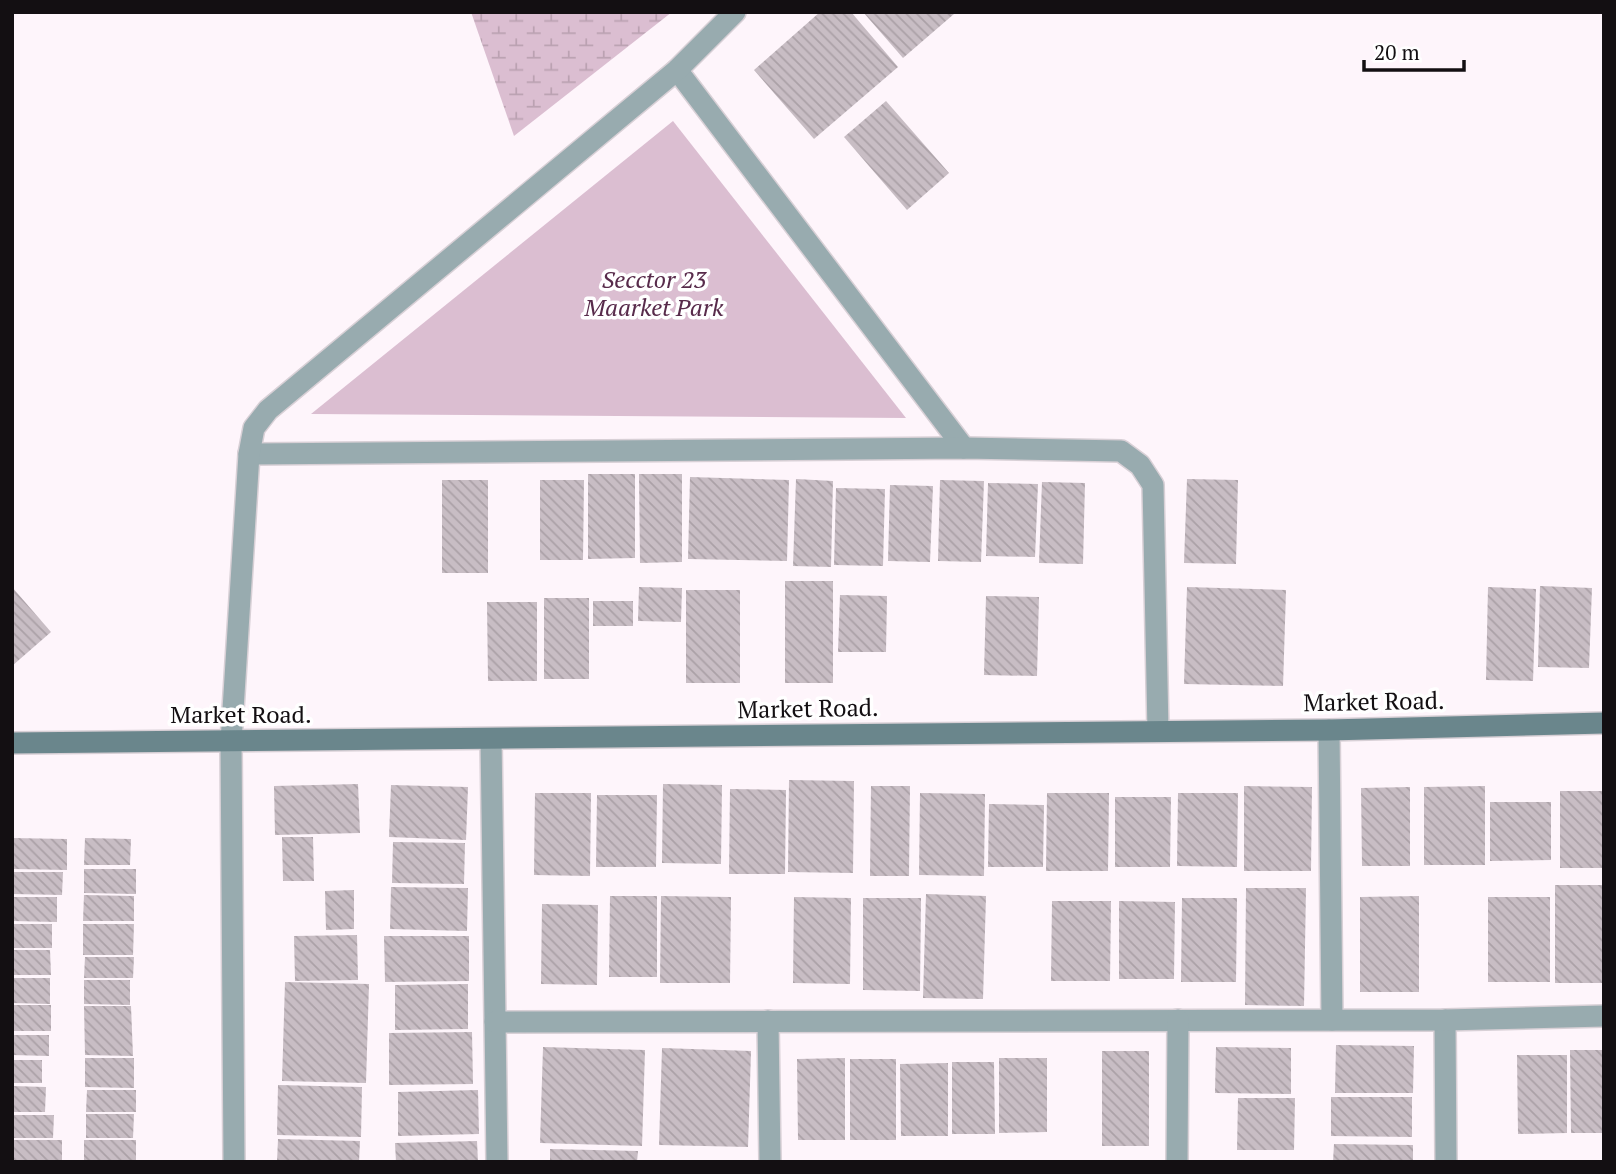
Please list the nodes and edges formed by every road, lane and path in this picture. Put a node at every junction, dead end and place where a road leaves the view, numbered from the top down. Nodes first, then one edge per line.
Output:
1 (735, 12) edge
2 (677, 70) junction
3 (964, 448) junction
4 (249, 454) junction
5 (1604, 723) edge
6 (1329, 730) junction
7 (1158, 732) junction
8 (491, 738) junction
9 (231, 742) junction
10 (12, 743) edge
11 (1604, 1016) edge
12 (1178, 1020) junction
13 (1332, 1020) junction
14 (1446, 1020) junction
15 (768, 1021) junction
16 (495, 1022) junction
17 (234, 1162) edge
18 (497, 1162) edge
19 (770, 1162) edge
20 (1177, 1162) edge
21 (1446, 1162) edge

1 - 2 street
2 - 3 street
2 - 4 street
3 - 4 street
3 - 7 street
4 - 9 street
5 - 6 street, Market Road.
6 - 7 street, Market Road.
6 - 13 street
7 - 8 street, Market Road.
8 - 9 street, Market Road.
8 - 16 street
9 - 10 street, Market Road.
9 - 17 street
11 - 14 street
12 - 13 street
12 - 15 street
12 - 20 street
13 - 14 street
14 - 21 street
15 - 16 street
15 - 19 street
16 - 18 street

